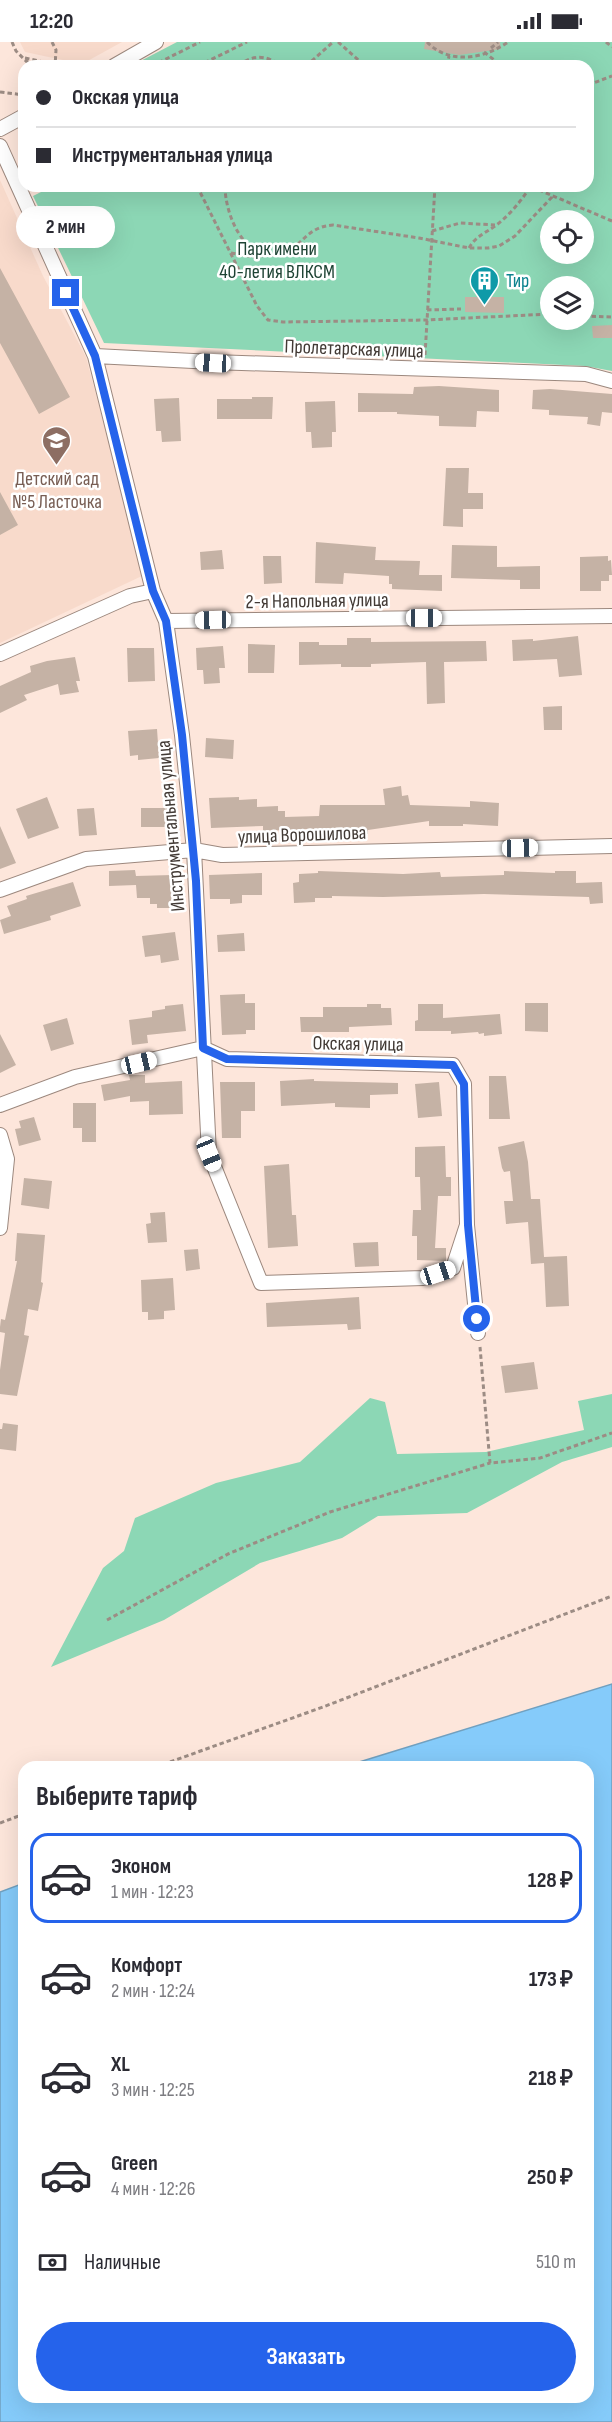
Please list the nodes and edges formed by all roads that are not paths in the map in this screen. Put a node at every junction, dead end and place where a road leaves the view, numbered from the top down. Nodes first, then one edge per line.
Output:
1 (156, 42) edge
2 (124, 60) edge
3 (18, 119) edge
4 (0, 129) edge
5 (0, 146) edge
6 (18, 186) edge
7 (21, 192) edge
8 (95, 356) junction
9 (612, 381) edge
10 (153, 591) junction
11 (612, 616) edge
12 (166, 621) junction
13 (0, 654) edge
14 (612, 846) edge
15 (194, 850) junction
16 (0, 890) edge
17 (203, 1048) junction
18 (0, 1105) edge
19 (0, 1135) edge
20 (468, 1225) junction
21 (0, 1228) edge
22 (478, 1333) road end

1 - 2 street
3 - 4 street
5 - 6 street, Инструментальная улица
7 - 8 street, Инструментальная улица
8 - 9 street, Пролетарская улица
8 - 10 street, Инструментальная улица
10 - 12 street, Инструментальная улица
10 - 13 street
11 - 12 street, 2-я Напольная улица
12 - 15 street, Инструментальная улица
14 - 15 street, улица Ворошилова
15 - 16 street, улица Ворошилова
15 - 17 street, Инструментальная улица
17 - 18 street
17 - 20 street, Окская улица
17 - 20 street, Инструментальная улица
19 - 21 street
20 - 22 street, Окская улица

